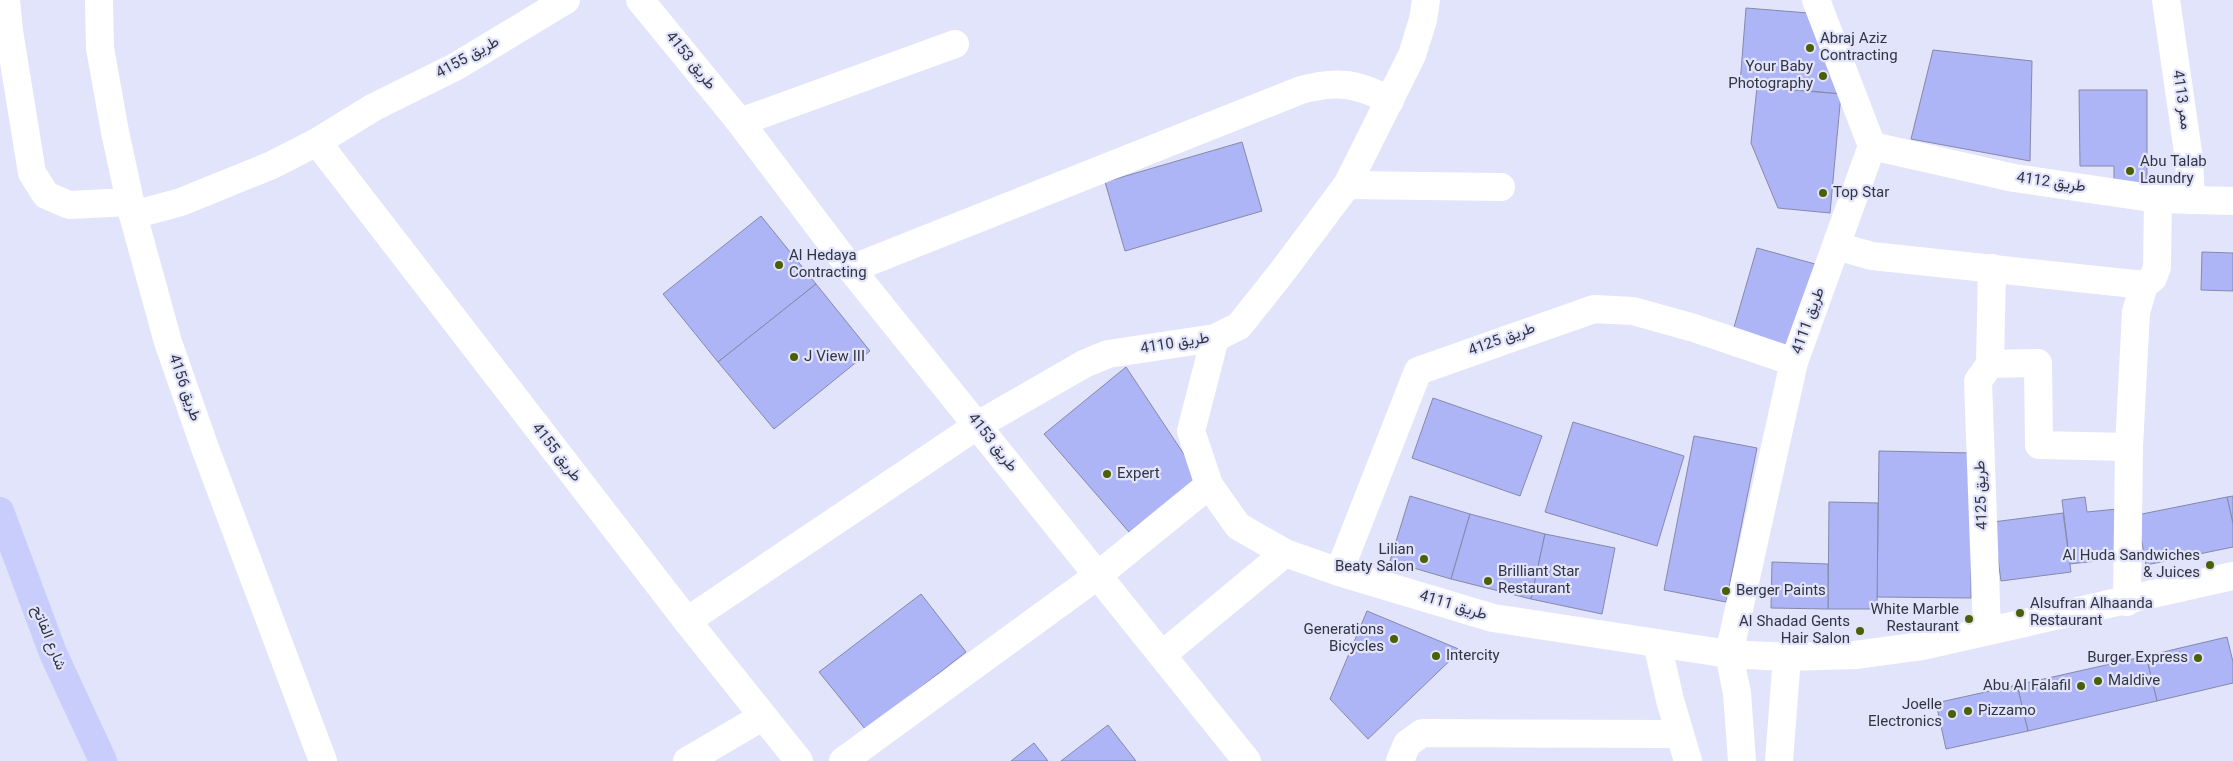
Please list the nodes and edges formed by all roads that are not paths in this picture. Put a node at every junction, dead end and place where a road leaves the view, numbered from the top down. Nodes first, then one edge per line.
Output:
1 (6, 0) edge
2 (99, 0) edge
3 (566, 0) edge
4 (640, 0) edge
5 (1426, 0) edge
6 (1816, 0) edge
7 (2166, 0) edge
8 (955, 44) dead end
9 (1390, 102) junction
10 (740, 122) junction
11 (317, 142) junction
12 (1872, 146) junction
13 (1347, 185) junction
14 (1501, 187) dead end
15 (2158, 199) junction
16 (2191, 200) junction
17 (2233, 201) edge
18 (132, 209) junction
19 (1836, 246) junction
20 (1992, 268) junction
21 (851, 269) junction
22 (2144, 286) junction
23 (1215, 338) junction
24 (1794, 362) junction
25 (1990, 364) junction
26 (978, 425) junction
27 (2129, 447) junction
28 (1209, 485) junction
29 (0, 511) edge
30 (1285, 553) junction
31 (1339, 572) junction
32 (1097, 576) junction
33 (2233, 576) edge
34 (2127, 602) junction
35 (687, 621) junction
36 (1987, 630) junction
37 (1658, 643) junction
38 (1729, 654) junction
39 (1162, 655) junction
40 (1787, 657) junction
41 (762, 717) junction
42 (1680, 734) junction
43 (103, 761) edge
44 (323, 761) edge
45 (687, 761) edge
46 (799, 761) edge
47 (843, 761) edge
48 (1247, 761) edge
49 (1400, 761) edge
50 (1688, 761) edge
51 (1742, 761) edge
52 (1779, 761) edge

1 - 18 street, طريق 4155
2 - 18 street, طريق 4156
3 - 11 street, طريق 4155
4 - 10 street, طريق 4153
5 - 9 street, طريق 4110
6 - 12 street
7 - 16 street, ممر 4113
8 - 10 street
9 - 13 street, طريق 4110
9 - 21 street
10 - 21 street, طريق 4153
11 - 18 street, طريق 4155
11 - 35 street, طريق 4155
12 - 15 street, طريق 4112
12 - 19 street, طريق 4111
13 - 14 street
13 - 23 street, طريق 4110
15 - 16 street, طريق 4112
15 - 22 street
16 - 17 street, طريق 4112
18 - 44 street, طريق 4156
19 - 20 street
19 - 24 street, طريق 4111
20 - 22 street
20 - 25 street, طريق 4125
21 - 26 street, طريق 4153
22 - 27 street
23 - 26 street, طريق 4110
23 - 28 street, طريق 4111
24 - 31 street, طريق 4125
24 - 38 street, طريق 4111
25 - 27 street
25 - 36 street, طريق 4125
26 - 32 street, طريق 4153
26 - 35 street, طريق 4110
27 - 34 street
28 - 30 street, طريق 4111
28 - 32 street
29 - 43 main road, شارع الفاتح
30 - 31 street, طريق 4111
30 - 39 street
31 - 37 street, طريق 4111
32 - 39 street, طريق 4153
32 - 47 street
33 - 34 street
34 - 36 street
35 - 41 street, طريق 4155
36 - 40 street
37 - 38 street, طريق 4111
37 - 42 street
38 - 40 street, طريق 4111
38 - 51 street, طريق 4111
39 - 48 street, طريق 4153
40 - 52 street
41 - 45 street
41 - 46 street, طريق 4155
42 - 49 street
42 - 50 street

